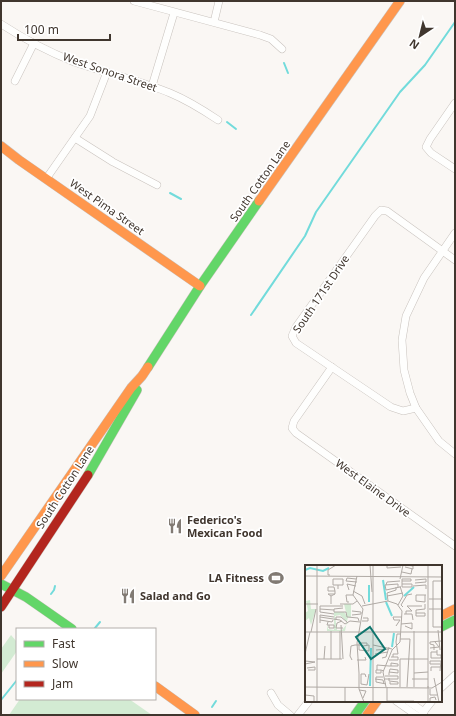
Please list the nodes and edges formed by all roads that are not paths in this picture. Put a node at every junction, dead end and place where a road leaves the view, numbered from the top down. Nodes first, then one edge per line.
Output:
1 (134, 1) edge
2 (219, 1) edge
3 (400, 1) edge
4 (174, 13) junction
5 (214, 22) junction
6 (1, 24) edge
7 (34, 43) junction
8 (282, 49) dead end
9 (107, 72) junction
10 (15, 81) dead end
11 (152, 86) junction
12 (455, 103) edge
13 (218, 120) dead end
14 (75, 138) junction
15 (1, 146) edge
16 (455, 169) edge
17 (46, 179) junction
18 (157, 185) dead end
19 (455, 233) edge
20 (442, 251) junction
21 (455, 260) edge
22 (200, 286) junction
23 (332, 367) junction
24 (142, 376) junction
25 (416, 408) junction
26 (104, 428) junction
27 (455, 454) edge
28 (84, 482) junction
29 (455, 546) edge
30 (1, 576) edge
31 (1, 584) edge
32 (12, 590) junction
33 (1, 607) edge
34 (455, 609) edge
35 (442, 616) edge
36 (455, 620) edge
37 (442, 626) edge
38 (71, 628) edge
39 (455, 675) edge
40 (156, 687) edge
41 (442, 687) edge
42 (271, 693) dead end
43 (308, 702) edge
44 (364, 702) edge
45 (376, 702) edge
46 (397, 702) edge
47 (409, 702) edge
48 (431, 702) edge
49 (423, 713) edge
50 (195, 715) edge
51 (290, 715) edge
52 (298, 715) edge
53 (355, 715) edge
54 (367, 715) edge
55 (416, 715) edge

1 - 4 street
2 - 5 street
3 - 22 main road, South Cotton Lane
4 - 5 street
4 - 11 street
5 - 8 street
6 - 7 street, West Sonora Street
7 - 9 street, West Sonora Street
7 - 10 street
9 - 11 street, West Sonora Street
9 - 14 street
11 - 13 street, West Sonora Street
12 - 16 street
14 - 17 street
14 - 18 street
15 - 17 main road, West Pima Street
17 - 22 main road, West Pima Street
19 - 20 street
20 - 21 street
20 - 23 street, South 171st Drive
20 - 25 street
22 - 24 main road, South Cotton Lane
23 - 25 street, South 171st Drive
23 - 29 street, West Elaine Drive
24 - 26 main road, South Cotton Lane
24 - 28 main road, South Cotton Lane
25 - 27 street
26 - 28 main road
26 - 30 main road, South Cotton Lane
28 - 32 main road, South Cotton Lane
31 - 32 main road
32 - 33 main road, South Cotton Lane
32 - 38 main road
34 - 35 main road
36 - 37 main road
39 - 41 street
40 - 50 main road
42 - 51 street
43 - 52 street
44 - 53 main road
45 - 54 main road
46 - 55 street
47 - 49 street
48 - 49 street

